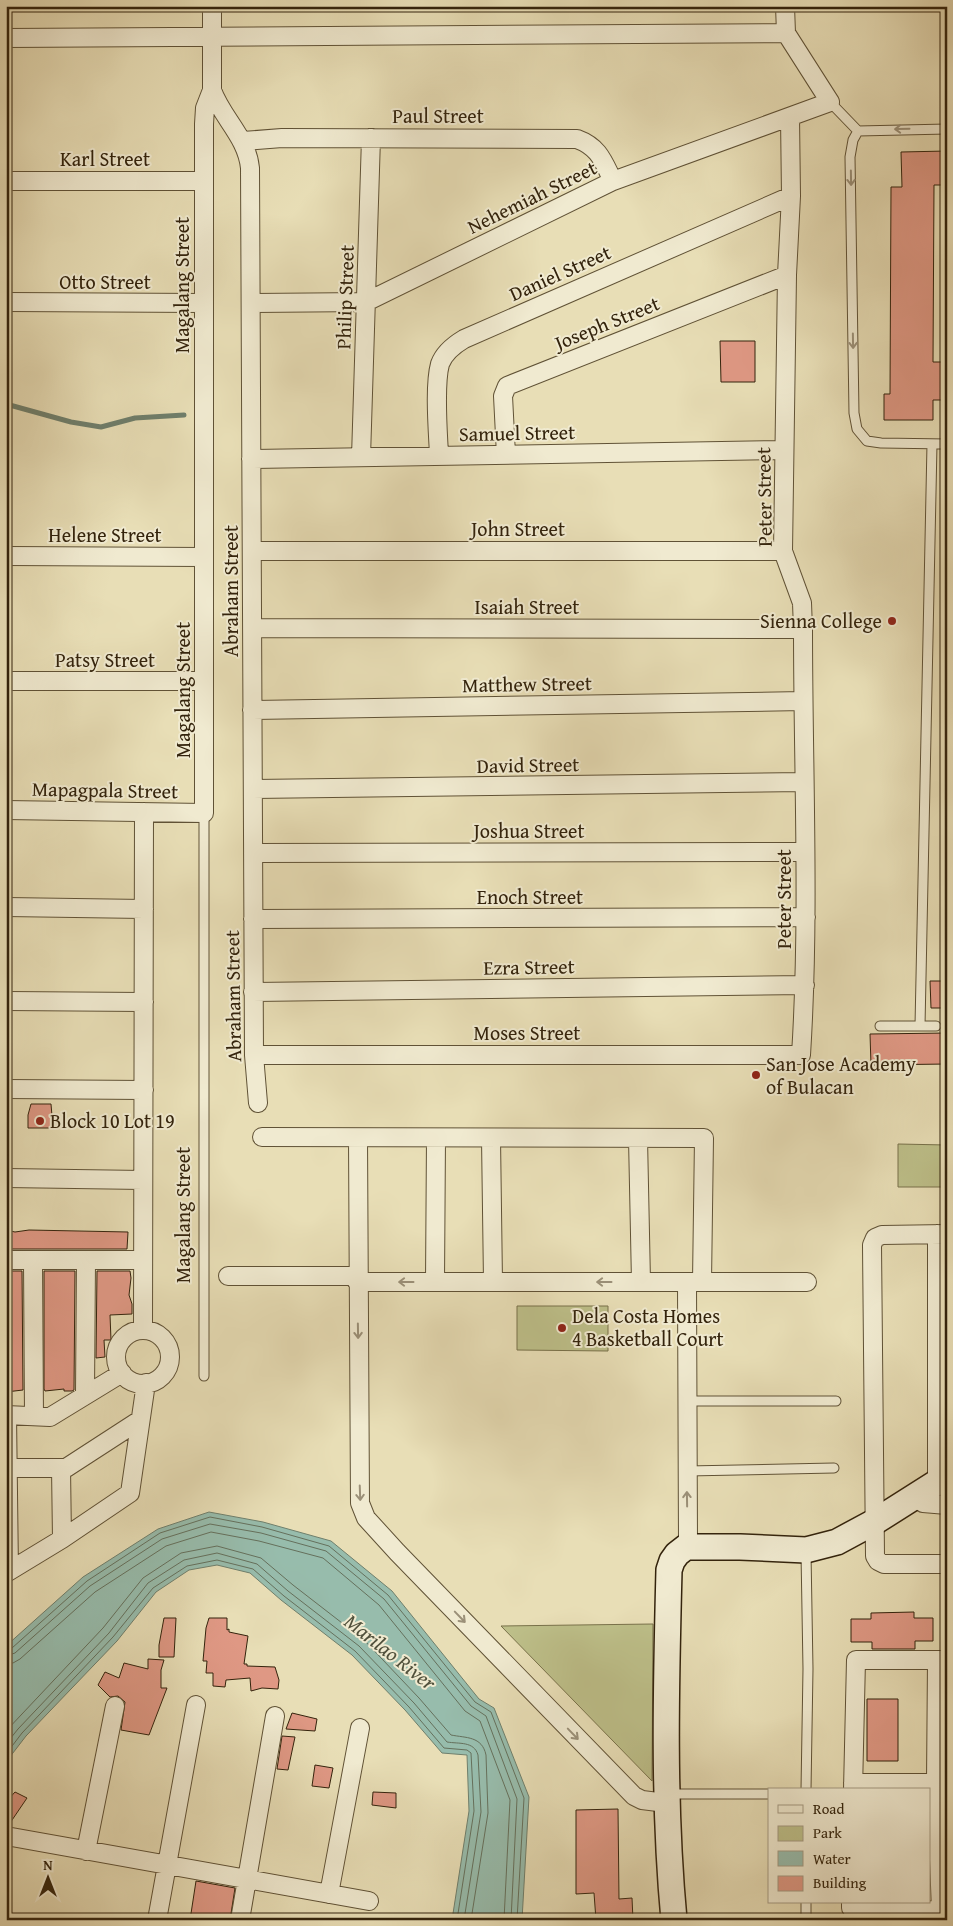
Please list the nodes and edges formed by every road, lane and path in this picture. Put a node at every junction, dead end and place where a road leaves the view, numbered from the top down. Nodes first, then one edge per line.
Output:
1 (212, 6) edge
2 (785, 6) edge
3 (786, 33) junction
4 (6, 38) edge
5 (212, 38) junction
6 (212, 90) junction
7 (830, 102) junction
8 (790, 117) junction
9 (947, 129) edge
10 (858, 131) junction
11 (372, 138) junction
12 (243, 141) junction
13 (204, 180) junction
14 (612, 180) junction
15 (6, 181) edge
16 (790, 196) junction
17 (787, 274) junction
18 (6, 302) edge
19 (366, 302) junction
20 (204, 303) junction
21 (251, 303) junction
22 (932, 444) junction
23 (947, 444) edge
24 (784, 450) junction
25 (506, 455) junction
26 (439, 456) junction
27 (361, 457) junction
28 (251, 458) junction
29 (252, 550) junction
30 (784, 550) junction
31 (6, 556) edge
32 (204, 557) junction
33 (252, 628) junction
34 (803, 629) junction
35 (6, 681) edge
36 (204, 681) junction
37 (803, 701) junction
38 (252, 710) junction
39 (804, 782) junction
40 (252, 790) junction
41 (6, 810) edge
42 (144, 812) junction
43 (204, 813) junction
44 (805, 852) junction
45 (253, 853) junction
46 (6, 907) edge
47 (144, 909) junction
48 (806, 917) junction
49 (253, 919) junction
50 (805, 985) junction
51 (253, 992) junction
52 (6, 1001) edge
53 (144, 1002) junction
54 (880, 1026) dead end
55 (920, 1026) junction
56 (936, 1026) dead end
57 (254, 1055) junction
58 (801, 1055) joint
59 (6, 1089) edge
60 (144, 1090) junction
61 (258, 1103) dead end
62 (262, 1137) dead end
63 (358, 1138) junction
64 (436, 1138) junction
65 (491, 1138) junction
66 (638, 1138) junction
67 (6, 1178) edge
68 (143, 1180) junction
69 (942, 1234) edge
70 (6, 1260) edge
71 (33, 1260) junction
72 (86, 1260) junction
73 (143, 1260) junction
74 (228, 1276) dead end
75 (357, 1279) junction
76 (435, 1282) junction
77 (493, 1282) junction
78 (641, 1282) junction
79 (695, 1282) junction
80 (807, 1282) dead end
81 (143, 1330) junction
82 (122, 1373) junction
83 (204, 1376) dead end
84 (146, 1383) junction
85 (85, 1394) junction
86 (688, 1401) junction
87 (836, 1401) dead end
88 (6, 1415) edge
89 (34, 1416) junction
90 (140, 1420) junction
91 (7, 1468) edge
92 (61, 1468) junction
93 (834, 1468) dead end
94 (688, 1471) junction
95 (942, 1479) edge
96 (914, 1496) junction
97 (947, 1505) edge
98 (7, 1517) edge
99 (876, 1521) junction
100 (62, 1539) junction
101 (686, 1548) junction
102 (806, 1550) junction
103 (947, 1564) edge
104 (8, 1569) edge
105 (942, 1660) edge
106 (196, 1705) dead end
107 (115, 1706) dead end
108 (275, 1716) dead end
109 (360, 1728) dead end
110 (941, 1783) edge
111 (853, 1786) edge
112 (806, 1788) edge
113 (768, 1794) edge
114 (666, 1798) junction
115 (6, 1836) edge
116 (86, 1851) junction
117 (166, 1865) junction
118 (247, 1879) junction
119 (329, 1894) junction
120 (369, 1900) dead end
121 (806, 1904) edge
122 (851, 1904) edge
123 (944, 1911) edge
124 (157, 1920) edge
125 (240, 1920) edge
126 (674, 1920) edge
127 (806, 1920) edge

1 - 5 street, Magalang Street
2 - 3 street
3 - 5 street
3 - 7 street
4 - 5 street
5 - 6 street, Magalang Street
6 - 12 street, Abraham Street
6 - 13 street, Magalang Street
7 - 8 street, Nehemiah Street
7 - 10 lane
8 - 14 street, Nehemiah Street
8 - 16 street, Peter Street
9 -> 10 lane
10 -> 22 lane
11 - 12 street, Paul Street
11 - 14 street, Paul Street
11 - 19 street, Philip Street
12 - 21 street, Abraham Street
13 - 15 street, Karl Street
13 - 20 street, Magalang Street
14 - 19 street, Nehemiah Street
16 - 17 street, Peter Street
16 - 26 street, Daniel Street
17 - 24 street, Peter Street
17 - 25 street, Joseph Street
18 - 20 street, Otto Street
19 - 21 street, Nehemiah Street
19 - 27 street, Philip Street
20 - 32 street, Magalang Street
21 - 28 street, Abraham Street
22 - 23 lane
22 - 55 lane
24 - 25 street, Samuel Street
24 - 30 street, Peter Street
25 - 26 street, Samuel Street
26 - 27 street, Samuel Street
27 - 28 street, Samuel Street
28 - 29 street, Abraham Street
29 - 30 street, John Street
29 - 33 street, Abraham Street
30 - 34 street, Peter Street
31 - 32 street, Helene Street
32 - 36 street, Magalang Street
33 - 34 street, Isaiah Street
33 - 38 street, Abraham Street
34 - 37 street, Peter Street
35 - 36 street, Patsy Street
36 - 43 street, Magalang Street
37 - 38 street, Matthew Street
37 - 39 street, Peter Street
38 - 40 street, Abraham Street
39 - 40 street, David Street
39 - 44 street, Peter Street
40 - 45 street, Abraham Street
41 - 42 street, Mapagpala Street
42 - 43 street, Mapagpala Street
42 - 47 street
43 - 83 lane, Magalang Street
44 - 45 street, Joshua Street
44 - 48 street, Peter Street
45 - 49 street, Abraham Street
46 - 47 street
47 - 53 street
48 - 49 street, Enoch Street
48 - 50 street, Peter Street
49 - 51 street, Abraham Street
50 - 51 street, Ezra Street
50 - 58 street, Peter Street
51 - 57 street, Abraham Street
52 - 53 street
53 - 60 street
54 - 55 lane
55 - 56 lane
57 - 58 street, Moses Street
57 - 61 street, Abraham Street
59 - 60 street
60 - 68 street
62 - 63 street
63 - 64 street
63 - 75 street
64 - 65 street
64 - 76 street
65 - 66 street
65 - 77 street
66 - 78 street
66 - 79 street
67 - 68 street
68 - 73 street
69 - 95 street
69 - 99 street
70 - 71 street
71 - 72 street
71 - 89 street
72 - 73 street
72 - 85 street
73 - 81 street
74 - 75 street
76 -> 75 street
75 -> 114 street
76 - 77 street
78 -> 77 street
78 - 79 street
79 - 80 street
79 - 86 street
81 - 82 street
81 - 84 street
82 - 84 street
82 - 85 street
84 - 90 street
85 - 89 street
86 - 87 lane
86 - 94 street
88 - 89 street
88 - 91 street
90 - 92 street
90 - 100 street
91 - 92 street
91 - 98 street
92 - 100 street
93 - 94 lane
101 -> 94 street
95 - 96 street
96 - 97 street
96 - 99 street
98 - 104 street
99 - 102 street
99 - 103 street
100 - 104 street
101 - 102 street
101 - 114 street
102 - 112 lane
105 - 110 street
105 - 111 street
106 - 117 street
107 - 116 street
108 - 118 street
109 - 119 street
110 - 111 street
110 - 123 street
113 - 114 lane
114 - 126 street
115 - 116 street
116 - 117 street
117 - 118 street
117 - 124 street
118 - 119 street
118 - 125 street
119 - 120 street
121 - 127 lane
122 - 123 street

